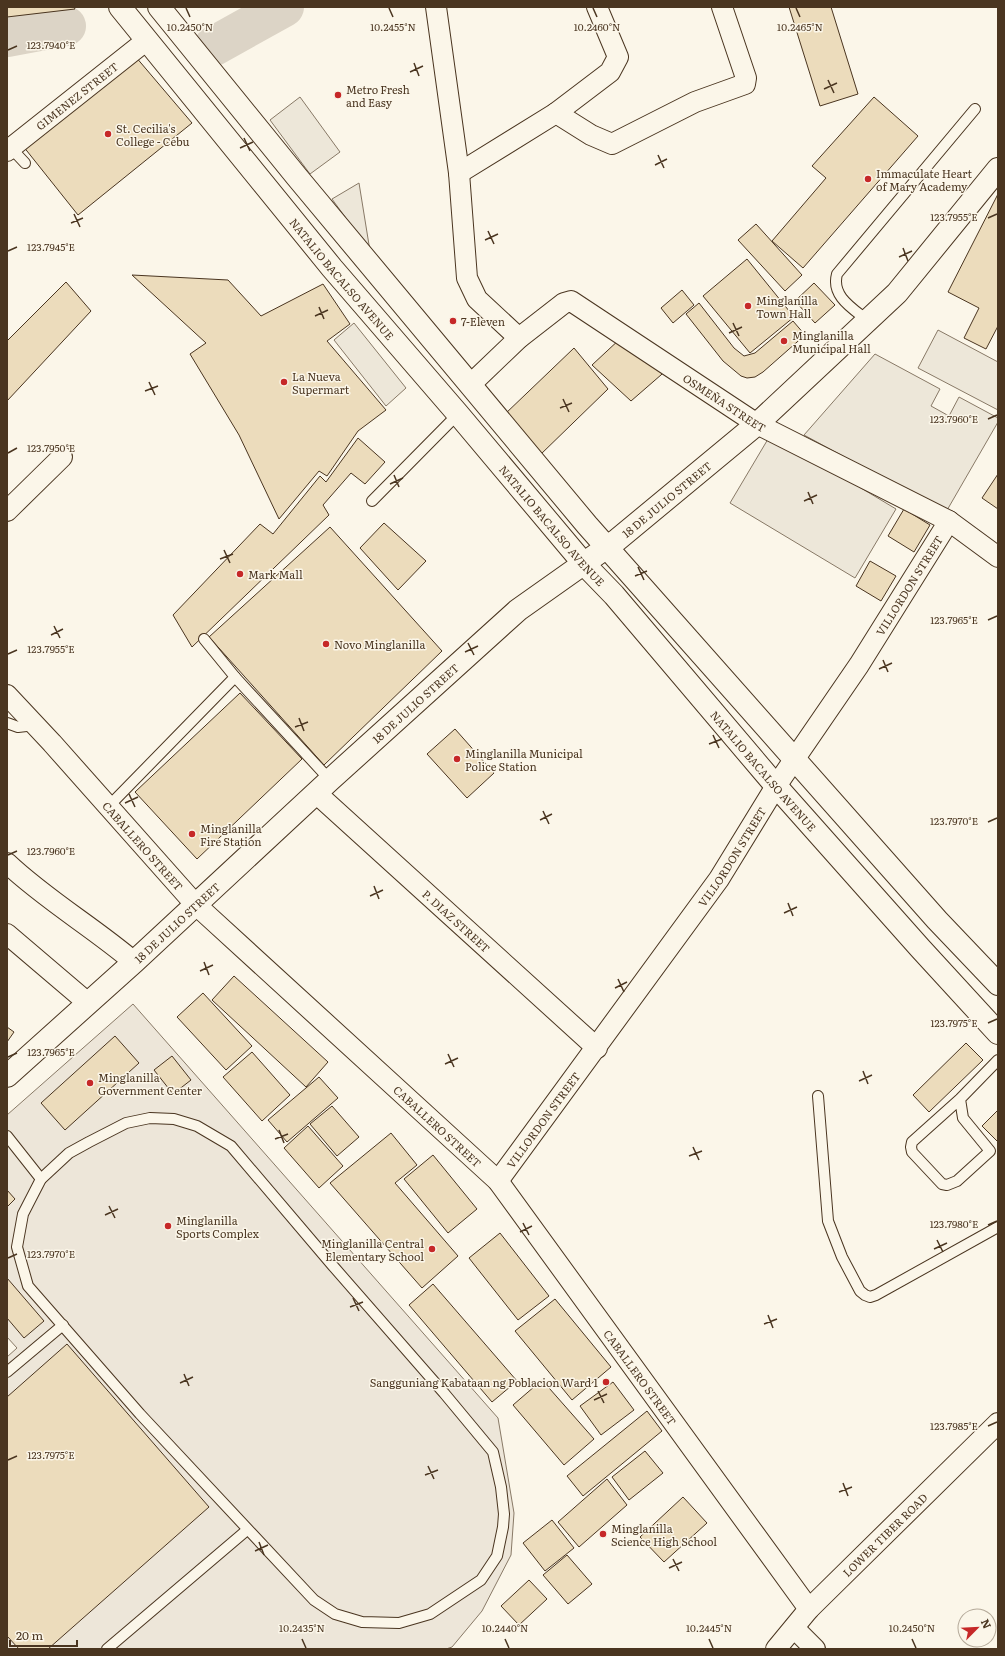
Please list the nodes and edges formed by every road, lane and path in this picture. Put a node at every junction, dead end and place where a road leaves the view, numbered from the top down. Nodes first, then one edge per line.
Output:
1 (120, 7) edge
2 (159, 7) edge
3 (436, 7) edge
4 (596, 7) edge
5 (722, 7) edge
6 (147, 40) junction
7 (975, 109) dead end
8 (556, 113) junction
9 (9, 149) edge
10 (24, 163) dead end
11 (998, 169) edge
12 (458, 173) junction
13 (867, 320) junction
14 (519, 338) junction
15 (470, 384) junction
16 (458, 414) junction
17 (757, 424) junction
18 (62, 457) dead end
19 (372, 502) dead end
20 (7, 511) edge
21 (949, 521) junction
22 (606, 547) junction
23 (998, 557) edge
24 (584, 564) junction
25 (204, 639) dead end
26 (235, 677) junction
27 (7, 696) edge
28 (7, 723) edge
29 (35, 725) junction
30 (795, 760) junction
31 (776, 786) junction
32 (323, 787) junction
33 (108, 807) junction
34 (7, 863) edge
35 (195, 904) junction
36 (7, 934) edge
37 (134, 962) junction
38 (998, 984) edge
39 (88, 1003) junction
40 (998, 1033) edge
41 (597, 1048) junction
42 (998, 1060) edge
43 (7, 1076) edge
44 (818, 1096) dead end
45 (960, 1099) junction
46 (7, 1136) edge
47 (41, 1179) junction
48 (498, 1181) junction
49 (998, 1227) edge
50 (63, 1325) junction
51 (7, 1372) edge
52 (998, 1423) edge
53 (247, 1530) junction
54 (809, 1609) junction
55 (794, 1628) junction
56 (107, 1649) edge
57 (776, 1649) edge
58 (815, 1649) edge

1 - 6 main road, NATALIO BACALSO AVENUE
2 - 15 main road
3 - 12 street
4 - 8 street
5 - 8 street
6 - 9 street, GIMENEZ STREET
6 - 16 main road, NATALIO BACALSO AVENUE
7 - 13 lane
8 - 12 street
9 - 10 lane
11 - 13 main road, 18 DE JULIO STREET
12 - 14 street
13 - 17 main road, 18 DE JULIO STREET
14 - 15 street, OSMEÑA STREET
14 - 17 street, OSMEÑA STREET
15 - 22 main road
16 - 19 lane
16 - 24 main road, NATALIO BACALSO AVENUE
17 - 21 street, OSMEÑA STREET
17 - 22 main road, 18 DE JULIO STREET
18 - 20 street
21 - 23 street, OSMEÑA STREET
21 - 30 street, VILLORDON STREET
22 - 24 main road, 18 DE JULIO STREET
22 - 30 main road
24 - 31 main road, NATALIO BACALSO AVENUE
24 - 32 main road, 18 DE JULIO STREET
25 - 26 lane
26 - 32 lane
26 - 33 lane
27 - 29 street, CABALLERO STREET
28 - 29 lane
29 - 33 street, CABALLERO STREET
30 - 31 street, VILLORDON STREET
30 - 38 main road
31 - 40 main road, NATALIO BACALSO AVENUE
31 - 41 street, VILLORDON STREET
32 - 35 main road, 18 DE JULIO STREET
32 - 41 street, P. DIAZ STREET
33 - 35 street, CABALLERO STREET
34 - 37 street
35 - 37 main road, 18 DE JULIO STREET
35 - 48 street, CABALLERO STREET
36 - 39 street
37 - 39 main road, 18 DE JULIO STREET
39 - 43 main road, 18 DE JULIO STREET
41 - 48 street, VILLORDON STREET
42 - 45 lane
44 - 49 lane
45 - 45 lane
46 - 47 lane
47 - 50 lane
47 - 53 lane
48 - 54 street, CABALLERO STREET
50 - 51 lane
50 - 53 lane
52 - 54 street, LOWER TIBER ROAD
53 - 56 lane
54 - 55 street, LOWER TIBER ROAD
55 - 57 street, LOWER TIBER ROAD
55 - 58 street

